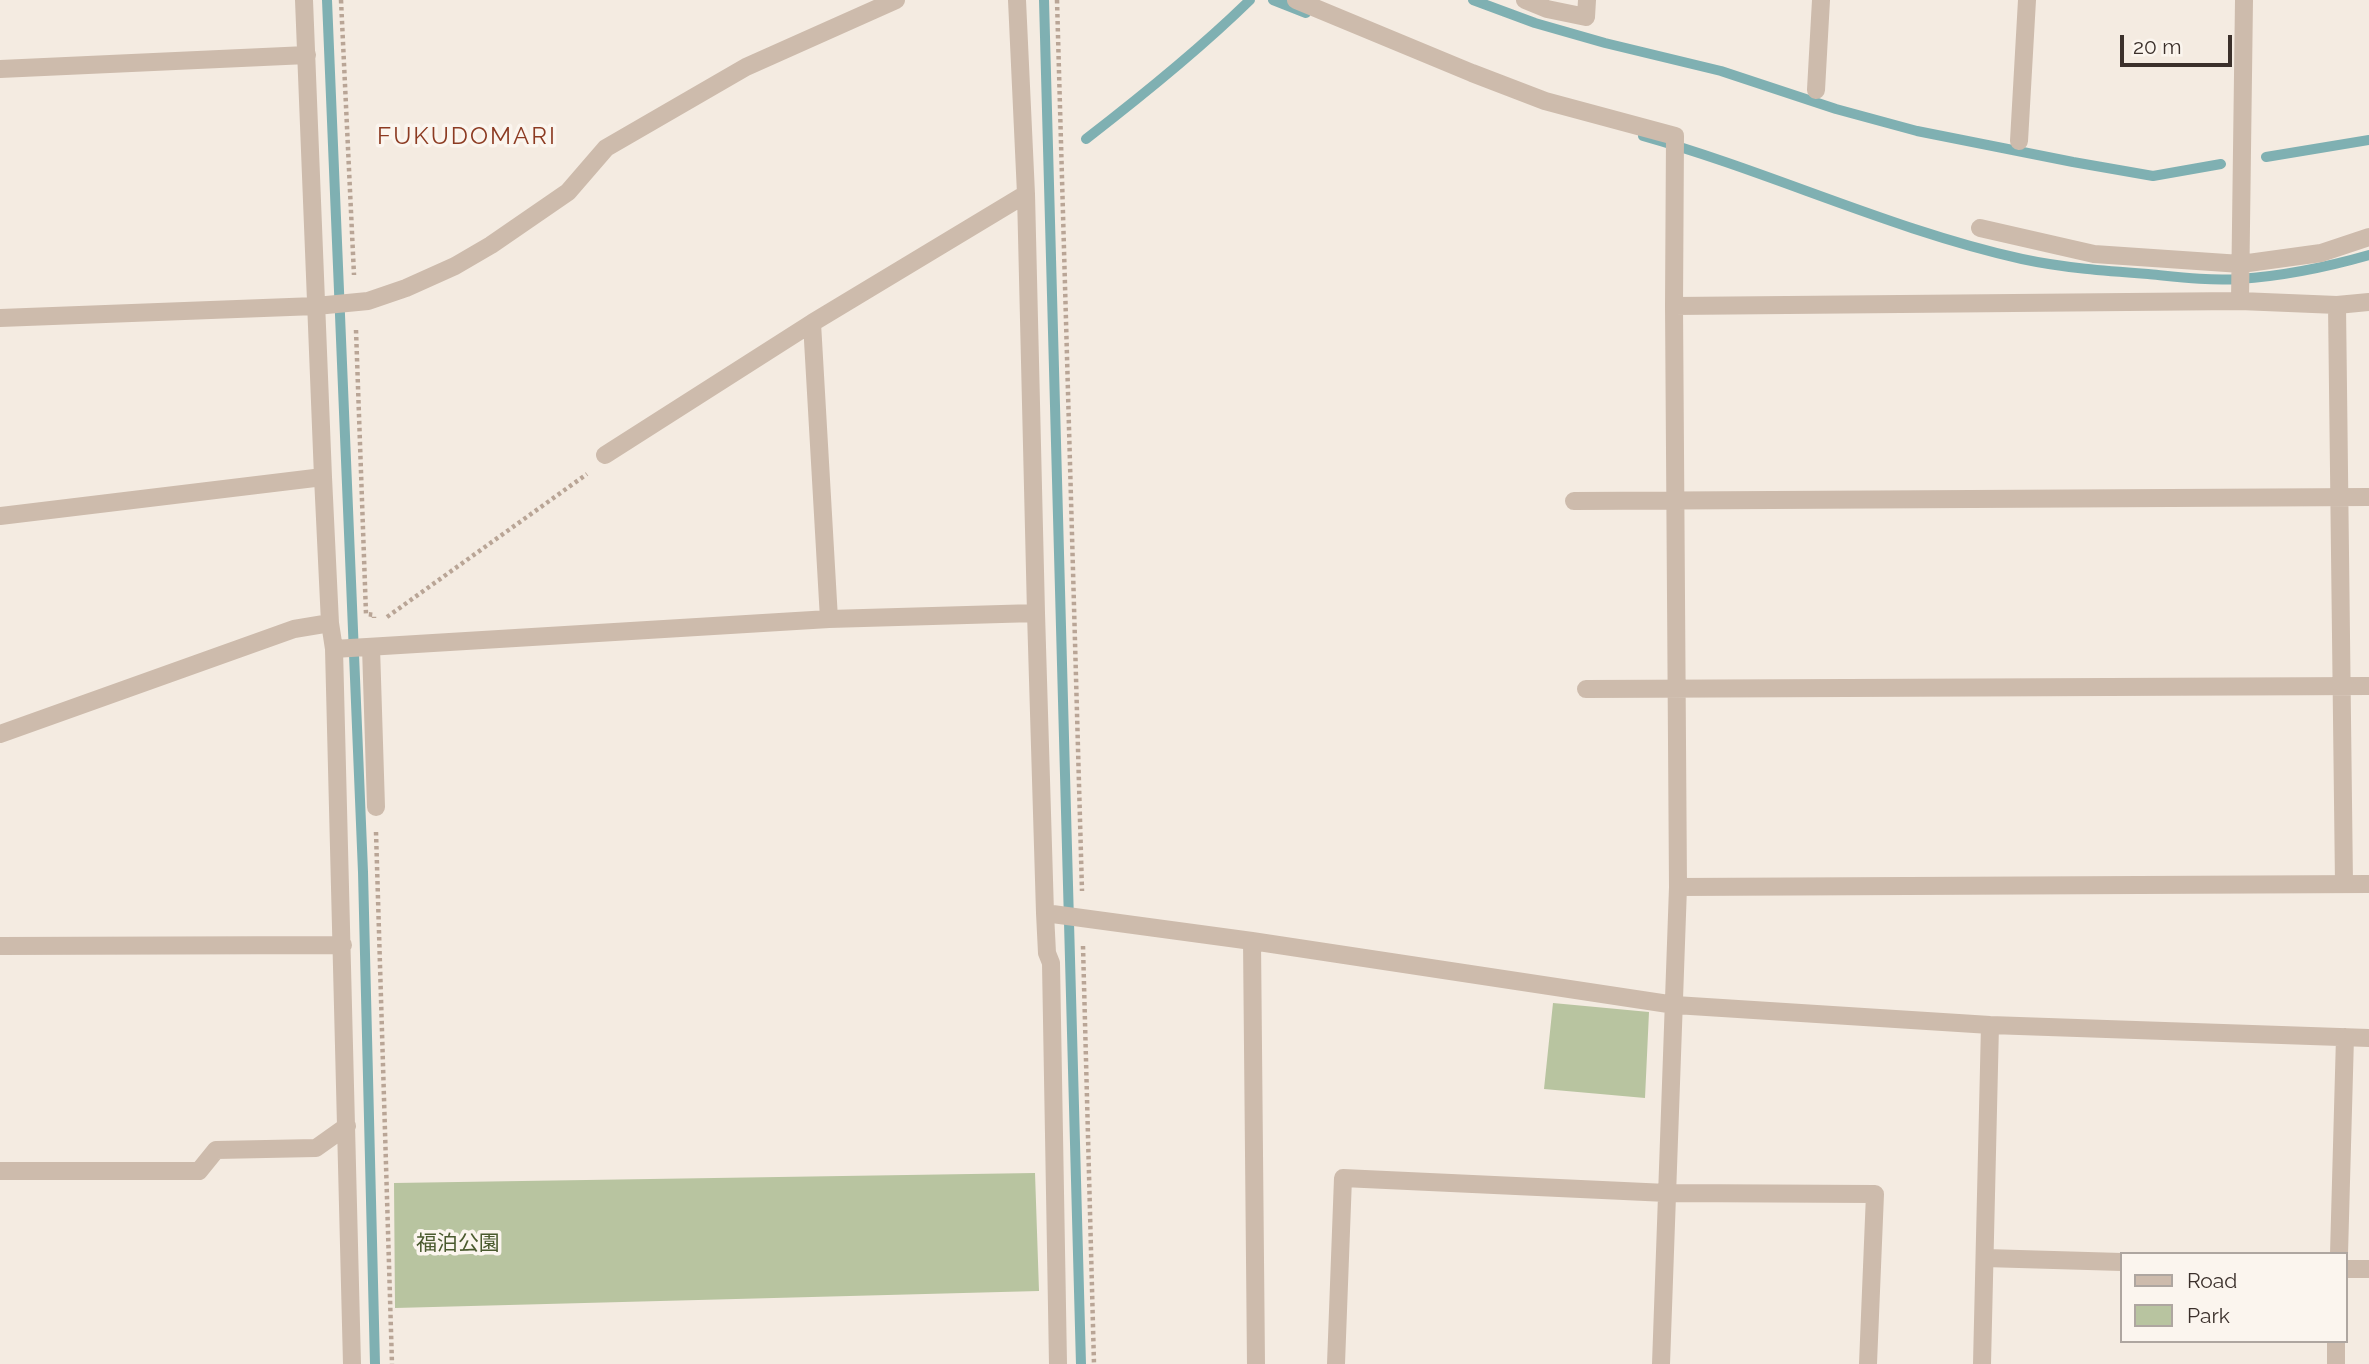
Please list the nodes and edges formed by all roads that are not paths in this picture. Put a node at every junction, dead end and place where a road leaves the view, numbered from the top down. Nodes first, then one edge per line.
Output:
1 (304, 0) edge
2 (896, 0) edge
3 (1017, 0) edge
4 (1296, 0) edge
5 (1525, 0) edge
6 (1587, 0) edge
7 (1821, 0) edge
8 (2027, 0) edge
9 (2244, 0) edge
10 (307, 55) junction
11 (0, 69) edge
12 (1816, 90) dead end
13 (2019, 141) dead end
14 (1026, 194) junction
15 (1980, 228) dead end
16 (2369, 237) edge
17 (2241, 280) junction
18 (2369, 302) edge
19 (338, 304) junction
20 (2337, 305) junction
21 (1674, 306) junction
22 (0, 318) edge
23 (812, 323) junction
24 (605, 455) road end
25 (323, 477) junction
26 (2369, 496) edge
27 (2339, 497) junction
28 (1675, 500) junction
29 (1574, 501) dead end
30 (0, 516) edge
31 (1036, 613) junction
32 (829, 620) junction
33 (330, 623) junction
34 (354, 648) junction
35 (2342, 686) junction
36 (2369, 686) edge
37 (1586, 689) dead end
38 (1677, 689) junction
39 (0, 734) edge
40 (376, 807) road end
41 (2344, 884) junction
42 (2369, 884) edge
43 (1678, 887) junction
44 (1051, 914) junction
45 (1252, 941) junction
46 (343, 945) junction
47 (0, 946) edge
48 (1675, 1005) junction
49 (1990, 1025) junction
50 (2345, 1037) junction
51 (2369, 1038) edge
52 (347, 1126) junction
53 (0, 1171) edge
54 (1667, 1193) junction
55 (2339, 1252) edge
56 (1985, 1258) junction
57 (2120, 1262) edge
58 (2348, 1269) edge
59 (2369, 1269) edge
60 (2336, 1343) edge
61 (352, 1364) edge
62 (1058, 1364) edge
63 (1256, 1364) edge
64 (1336, 1364) edge
65 (1661, 1364) edge
66 (1868, 1364) edge
67 (1982, 1364) edge
68 (2336, 1364) edge

1 - 10 street
2 - 19 street
3 - 14 street
4 - 21 street
5 - 6 street
7 - 12 street
8 - 13 street
9 - 17 street
10 - 11 street
10 - 19 street
14 - 23 street
14 - 31 street
15 - 17 street
16 - 17 street
17 - 20 street
17 - 21 street
18 - 20 street
19 - 22 street
19 - 25 street
20 - 27 street
21 - 28 street
23 - 24 street
23 - 32 street
25 - 30 street
25 - 33 street
26 - 27 street
27 - 28 street
27 - 35 street
28 - 29 street
28 - 38 street
31 - 32 street
31 - 44 street
32 - 34 street
33 - 34 street
33 - 39 street
34 - 40 street
34 - 46 street
35 - 36 street
35 - 38 street
35 - 41 street
37 - 38 street
38 - 43 street
41 - 42 street
41 - 43 street
43 - 48 street
44 - 45 street
44 - 62 street
45 - 48 street
45 - 63 street
46 - 47 street
46 - 52 street
48 - 49 street
48 - 54 street
49 - 50 street
49 - 56 street
50 - 51 street
50 - 55 street
52 - 53 street
52 - 61 street
54 - 64 street
54 - 65 street
54 - 66 street
56 - 57 street
56 - 67 street
58 - 59 street
60 - 68 street

